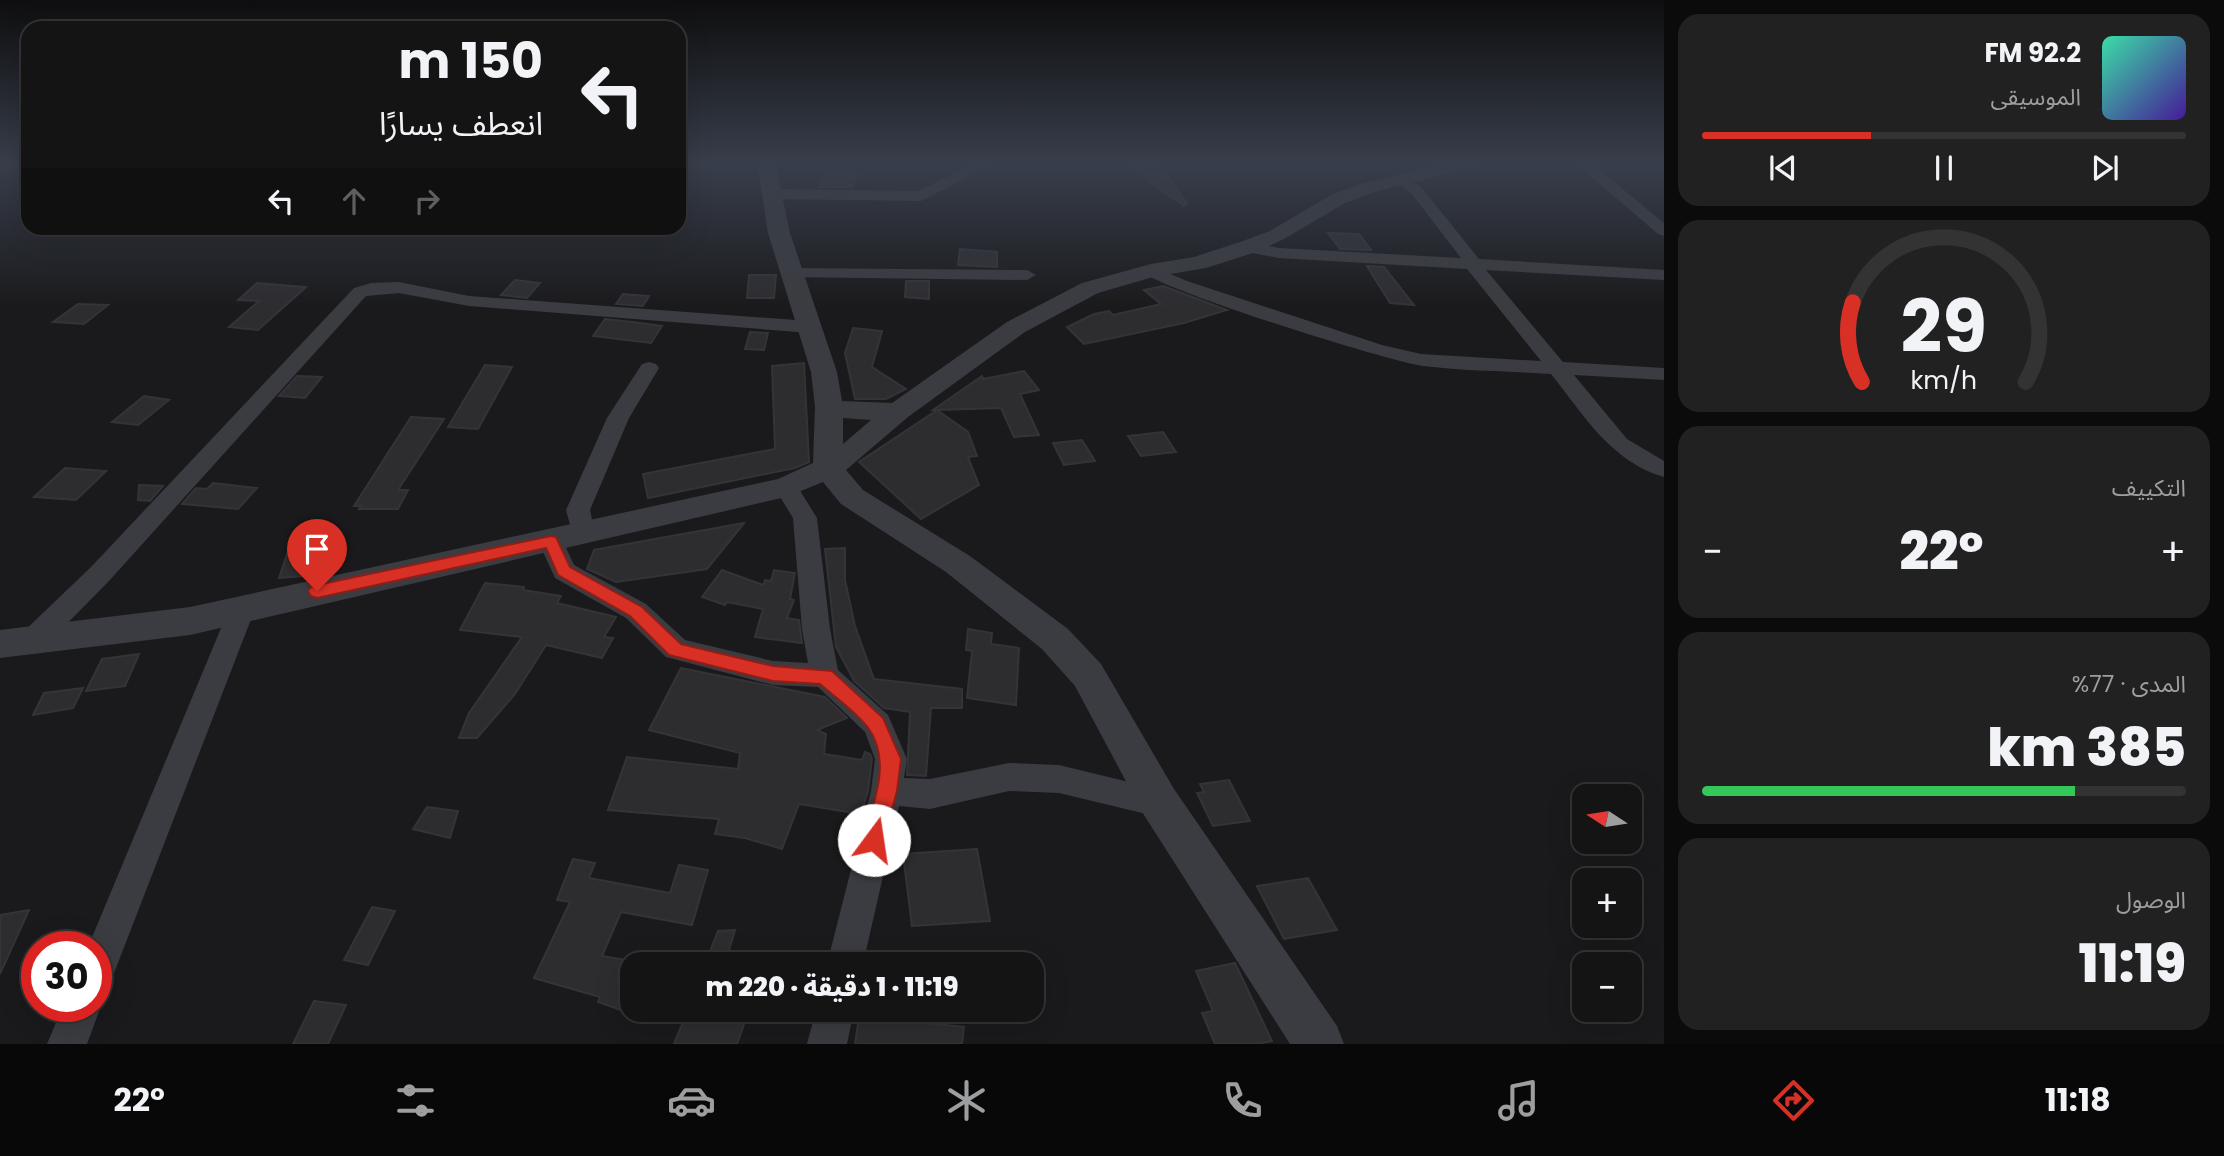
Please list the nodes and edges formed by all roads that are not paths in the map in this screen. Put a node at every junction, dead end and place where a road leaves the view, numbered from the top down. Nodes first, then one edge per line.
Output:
1 (775, 211) edge
2 (1318, 211) edge
3 (1432, 211) edge
4 (1640, 211) edge
5 (1664, 231) edge
6 (1248, 247) junction
7 (1473, 265) junction
8 (1151, 271) junction
9 (792, 273) junction
10 (1027, 275) dead end
11 (1664, 275) edge
12 (810, 327) junction
13 (649, 368) dead end
14 (1558, 368) junction
15 (1664, 374) edge
16 (828, 407) junction
17 (898, 411) junction
18 (828, 468) junction
19 (1664, 469) edge
20 (786, 487) junction
21 (583, 534) junction
22 (551, 541) junction
23 (242, 609) junction
24 (32, 640) junction
25 (0, 644) edge
26 (825, 676) junction
27 (887, 791) junction
28 (1159, 802) junction
29 (112, 932) edge
30 (848, 952) edge
31 (76, 1022) edge
32 (832, 1022) edge
33 (67, 1044) edge
34 (827, 1044) edge
35 (1319, 1044) edge

1 - 9 street
2 - 6 street
3 - 7 street
4 - 5 street
6 - 7 street
6 - 8 street
7 - 11 street
7 - 14 street
8 - 14 street
8 - 17 street
9 - 10 street
9 - 12 street
12 - 16 street
12 - 24 street
13 - 21 street
14 - 15 street
14 - 19 street
16 - 17 street
16 - 18 street
17 - 18 street
18 - 20 street
18 - 28 street
20 - 21 street
20 - 26 street
21 - 22 street
22 - 23 street
22 - 26 street
23 - 24 street
23 - 29 street
24 - 25 street
26 - 27 street
27 - 28 street
27 - 30 street
28 - 35 street
31 - 33 street
32 - 34 street

